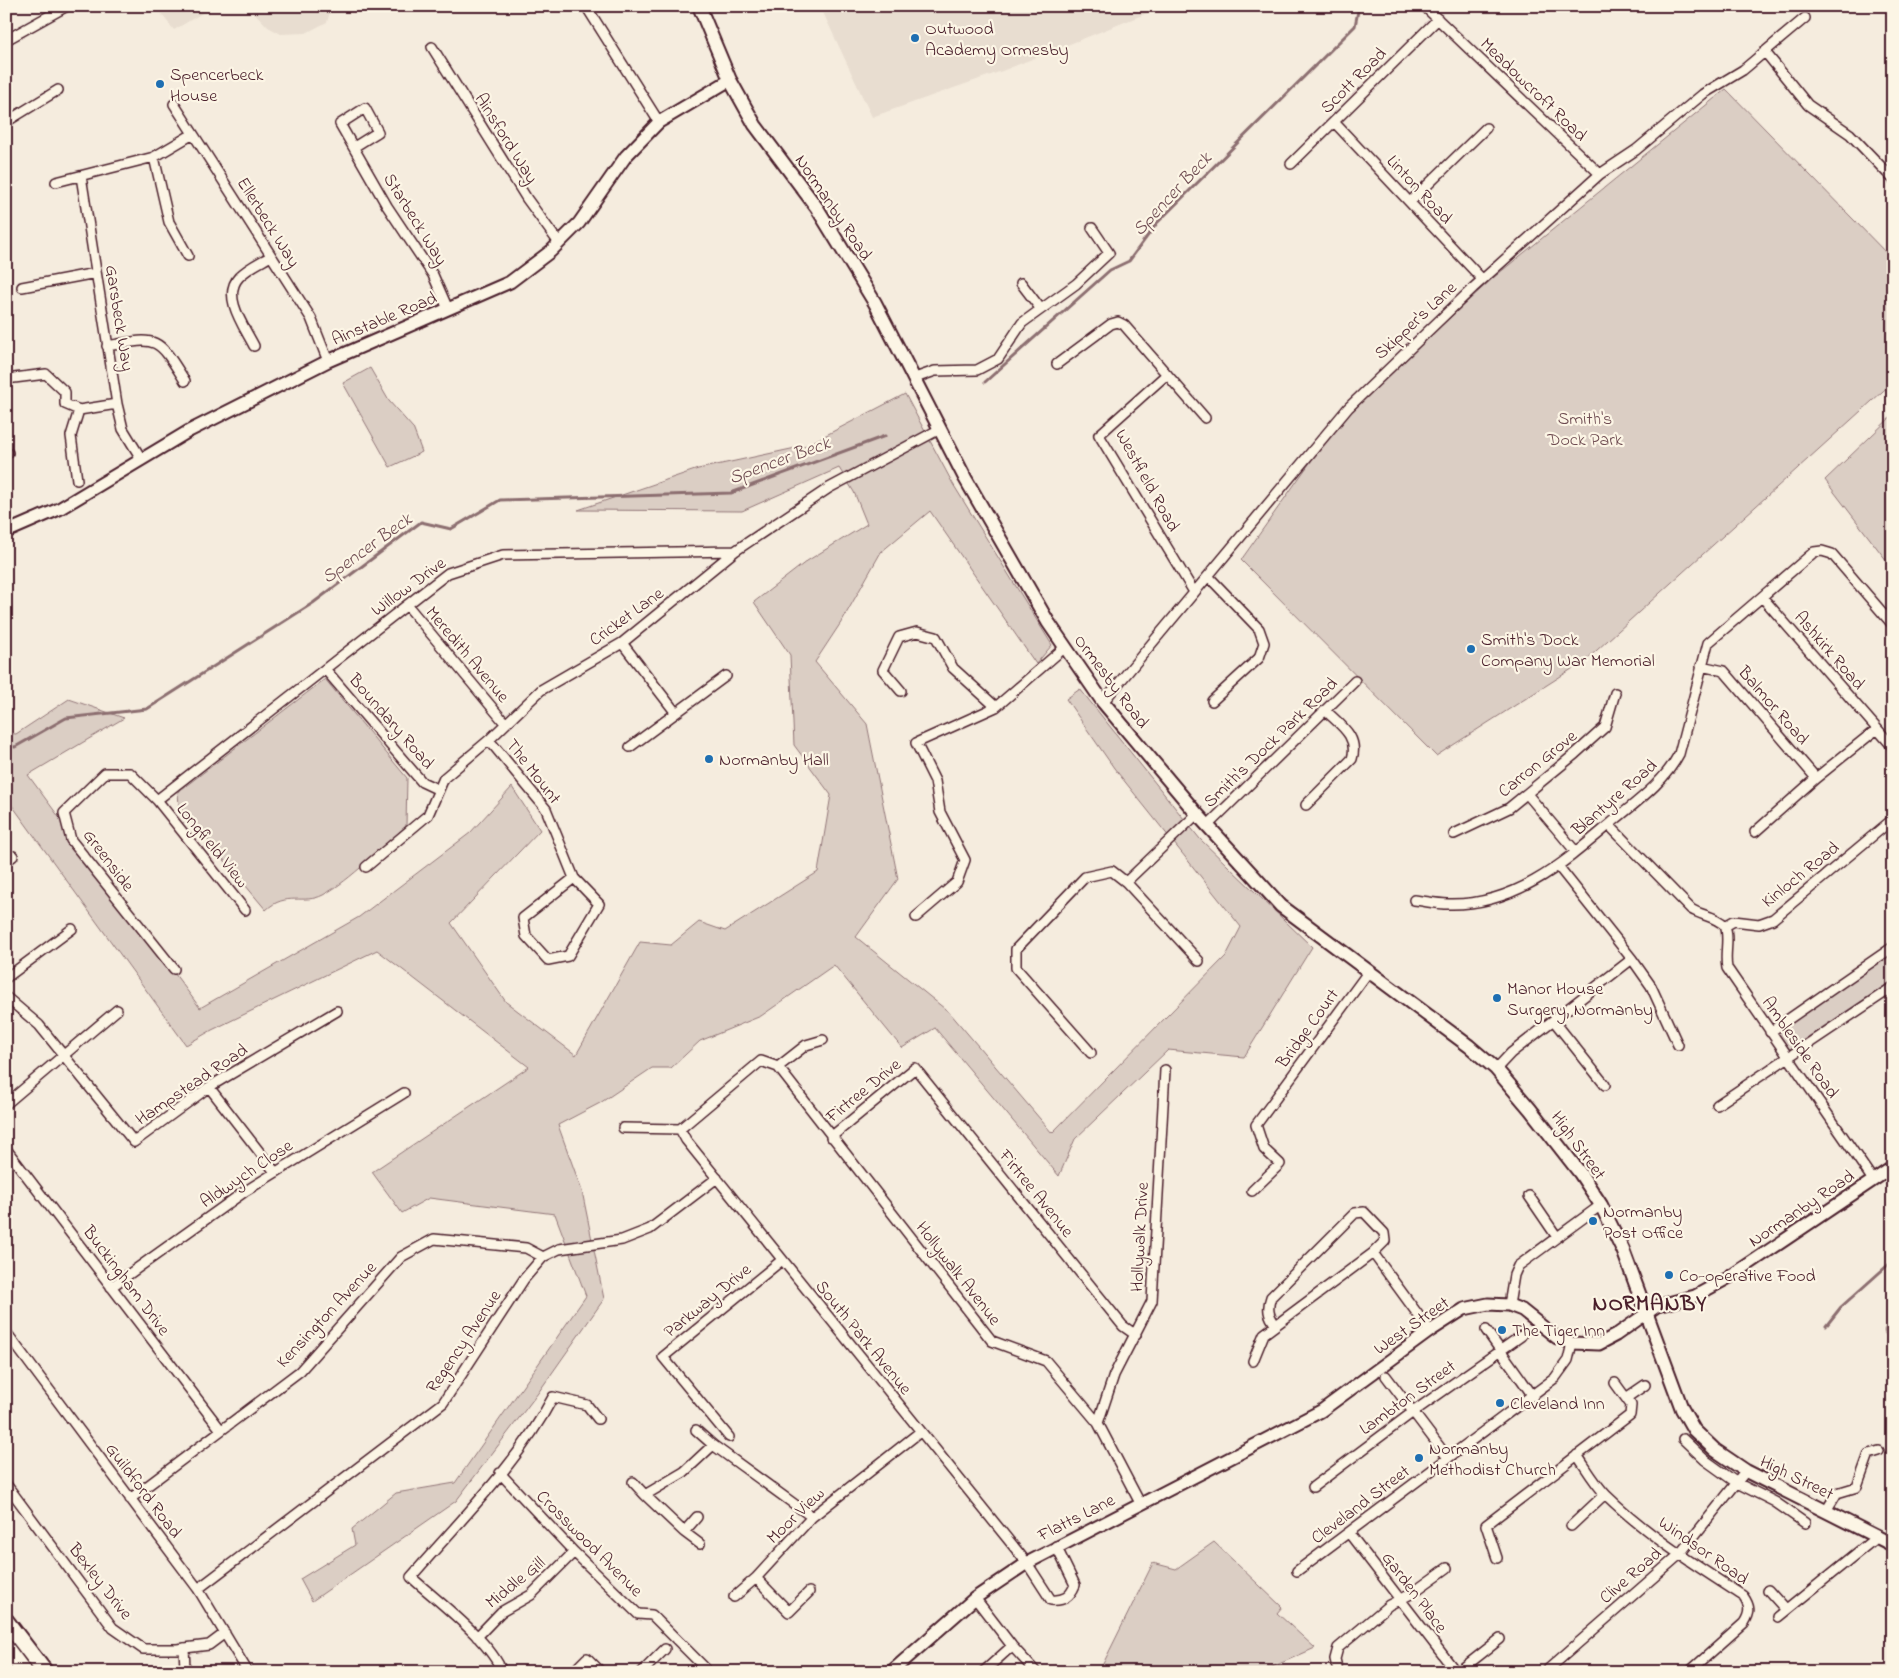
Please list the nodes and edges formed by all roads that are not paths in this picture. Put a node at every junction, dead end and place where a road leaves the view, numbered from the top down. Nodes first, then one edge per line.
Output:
1 (67, 6) edge
2 (586, 6) edge
3 (699, 6) edge
4 (1424, 6) edge
5 (1806, 18) dead end
6 (1438, 19) junction
7 (6, 40) edge
8 (432, 47) dead end
9 (1765, 52) junction
10 (730, 80) junction
11 (58, 90) dead end
12 (174, 104) dead end
13 (6, 122) edge
14 (659, 122) junction
15 (1334, 122) junction
16 (1486, 128) dead end
17 (193, 134) junction
18 (354, 147) junction
19 (154, 157) junction
20 (1291, 164) dead end
21 (1600, 174) junction
22 (81, 176) junction
23 (1893, 179) edge
24 (56, 182) dead end
25 (1410, 202) junction
26 (1092, 228) dead end
27 (559, 243) junction
28 (188, 256) dead end
29 (272, 256) junction
30 (96, 273) junction
31 (1482, 279) junction
32 (1021, 283) dead end
33 (22, 287) dead end
34 (1040, 308) junction
35 (448, 309) junction
36 (107, 346) junction
37 (254, 346) dead end
38 (328, 361) junction
39 (1057, 364) dead end
40 (1166, 374) junction
41 (915, 378) junction
42 (6, 379) edge
43 (186, 381) dead end
44 (117, 404) junction
45 (79, 410) junction
46 (1205, 418) dead end
47 (940, 429) junction
48 (142, 460) junction
49 (77, 480) dead end
50 (6, 532) edge
51 (735, 551) junction
52 (1208, 576) junction
53 (1194, 592) junction
54 (1762, 597) junction
55 (407, 605) junction
56 (1893, 625) edge
57 (622, 643) junction
58 (1064, 648) junction
59 (1701, 666) junction
60 (326, 669) junction
61 (726, 676) dead end
62 (1355, 681) dead end
63 (901, 691) dead end
64 (1615, 693) dead end
65 (1212, 701) dead end
66 (1103, 702) junction
67 (996, 707) junction
68 (1325, 710) junction
69 (676, 713) junction
70 (505, 723) junction
71 (1877, 729) junction
72 (489, 740) junction
73 (630, 747) dead end
74 (1893, 747) edge
75 (1816, 778) junction
76 (439, 790) junction
77 (1527, 794) junction
78 (157, 800) junction
79 (1306, 805) dead end
80 (1197, 814) junction
81 (1893, 819) edge
82 (1609, 825) junction
83 (1207, 826) junction
84 (1754, 832) dead end
85 (1454, 834) dead end
86 (1576, 852) junction
87 (366, 866) dead end
88 (1558, 866) junction
89 (574, 878) junction
90 (1126, 882) junction
91 (1414, 900) dead end
92 (245, 910) dead end
93 (916, 917) dead end
94 (1300, 923) joint
95 (1725, 926) junction
96 (72, 928) dead end
97 (1893, 947) edge
98 (1632, 959) junction
99 (1200, 961) dead end
100 (174, 969) dead end
101 (1369, 971) junction
102 (6, 978) edge
103 (1893, 987) edge
104 (6, 998) edge
105 (117, 1010) dead end
106 (337, 1011) dead end
107 (1554, 1021) junction
108 (1770, 1032) junction
109 (823, 1040) dead end
110 (1678, 1045) dead end
111 (1091, 1053) dead end
112 (63, 1054) junction
113 (1788, 1058) junction
114 (778, 1067) junction
115 (916, 1068) joint
116 (1496, 1069) junction
117 (1165, 1070) dead end
118 (1605, 1085) dead end
119 (209, 1086) junction
120 (404, 1093) dead end
121 (6, 1104) edge
122 (1718, 1105) dead end
123 (623, 1128) dead end
124 (680, 1129) junction
125 (831, 1137) junction
126 (6, 1150) edge
127 (1893, 1167) edge
128 (275, 1172) junction
129 (717, 1178) junction
130 (1873, 1180) junction
131 (1252, 1191) dead end
132 (1529, 1196) dead end
133 (1601, 1205) junction
134 (1557, 1237) junction
135 (1373, 1253) junction
136 (543, 1257) junction
137 (782, 1260) junction
138 (111, 1287) junction
139 (1509, 1305) junction
140 (1646, 1313) junction
141 (1276, 1325) junction
142 (1486, 1330) dead end
143 (1430, 1331) junction
144 (6, 1332) edge
145 (1136, 1335) junction
146 (1521, 1336) dead end
147 (1572, 1343) junction
148 (1501, 1349) junction
149 (1253, 1361) dead end
150 (1386, 1376) dead end
151 (1616, 1383) dead end
152 (1645, 1385) dead end
153 (1533, 1396) junction
154 (1629, 1402) junction
155 (1413, 1412) junction
156 (598, 1419) dead end
157 (1098, 1423) junction
158 (1296, 1424) joint
159 (221, 1430) junction
160 (696, 1430) dead end
161 (920, 1432) junction
162 (729, 1436) dead end
163 (1683, 1439) dead end
164 (713, 1445) junction
165 (1880, 1451) dead end
166 (1577, 1455) junction
167 (1448, 1458) junction
168 (1746, 1471) junction
169 (500, 1473) junction
170 (634, 1482) dead end
171 (1737, 1483) junction
172 (6, 1484) edge
173 (1314, 1487) dead end
174 (1605, 1494) junction
175 (645, 1495) junction
176 (130, 1499) junction
177 (1140, 1504) junction
178 (1826, 1511) junction
179 (697, 1517) dead end
180 (812, 1517) junction
181 (1805, 1523) dead end
182 (1571, 1526) dead end
183 (684, 1532) junction
184 (1349, 1533) junction
185 (1878, 1536) junction
186 (700, 1544) dead end
187 (1893, 1544) edge
188 (1056, 1546) junction
189 (574, 1552) junction
190 (1679, 1555) junction
191 (1497, 1558) dead end
192 (1026, 1563) junction
193 (1446, 1568) dead end
194 (1298, 1571) dead end
195 (756, 1578) junction
196 (198, 1589) junction
197 (1768, 1590) dead end
198 (809, 1592) dead end
199 (734, 1597) dead end
200 (975, 1598) junction
201 (1400, 1600) junction
202 (1786, 1610) junction
203 (1778, 1617) dead end
204 (6, 1621) edge
205 (225, 1633) junction
206 (477, 1637) junction
207 (1500, 1639) dead end
208 (1012, 1646) junction
209 (6, 1648) edge
210 (184, 1648) junction
211 (665, 1649) dead end
212 (705, 1668) dead end
213 (24, 1672) edge
214 (45, 1672) edge
215 (182, 1672) edge
216 (248, 1672) edge
217 (502, 1672) edge
218 (573, 1672) edge
219 (601, 1672) edge
220 (642, 1672) edge
221 (891, 1672) edge
222 (983, 1672) edge
223 (1036, 1672) edge
224 (1338, 1672) edge
225 (1457, 1672) edge
226 (1545, 1672) edge
227 (1689, 1672) edge

1 - 7 street
2 - 14 street
3 - 10 main road, Normanby Road
4 - 6 street, Meadowcroft Road
5 - 9 street, Skipper's Lane
6 - 15 street, Scott Road
6 - 21 street, Meadowcroft Road
8 - 27 street, Ainsford Way
9 - 21 street, Skipper's Lane
9 - 23 street
10 - 14 street, Ainstable Road
10 - 41 main road, Normanby Road
11 - 13 street
12 - 17 street, Ellerbeck Way
14 - 27 street, Ainstable Road
15 - 20 street, Scott Road
15 - 25 street, Linton Road
16 - 25 street
17 - 19 street
17 - 29 street, Ellerbeck Way
18 - 18 street, Starbeck Way
18 - 35 street, Starbeck Way
19 - 22 street
19 - 28 street
21 - 31 street, Skipper's Lane
22 - 24 street
22 - 30 street, Garsbeck Way
25 - 31 street, Linton Road
26 - 34 street
27 - 35 street, Ainstable Road
29 - 37 street
29 - 38 street, Ellerbeck Way
30 - 33 street
30 - 36 street, Garsbeck Way
31 - 52 street, Skipper's Lane
32 - 34 street
34 - 41 street
35 - 38 street, Ainstable Road
36 - 43 street
36 - 44 street, Garsbeck Way
38 - 48 street, Ainstable Road
39 - 40 street
40 - 46 street
40 - 53 street, Westfield Road
41 - 47 main road, Normanby Road
42 - 45 street
44 - 45 street
44 - 48 street, Garsbeck Way
45 - 49 street
47 - 51 street, Cricket Lane
47 - 58 main road, Ormesby Road
48 - 50 street, Ainstable Road
51 - 55 street, Willow Drive
51 - 57 street, Cricket Lane
52 - 53 street, Skipper's Lane
52 - 65 street
53 - 66 street, Skipper's Lane
54 - 56 street, Blantyre Road
54 - 59 street, Blantyre Road
54 - 71 street, Ashkirk Road
55 - 60 street, Willow Drive
55 - 70 street, Meredith Avenue
57 - 69 street
57 - 70 street, Cricket Lane
58 - 66 main road, Ormesby Road
58 - 67 street
59 - 75 street, Balmor Road
59 - 82 street, Blantyre Road
60 - 76 street, Boundary Road
60 - 78 street, Willow Drive
61 - 69 street
62 - 68 street, Smith's Dock Park Road
63 - 67 street
64 - 77 street, Carron Grove
66 - 80 main road, Ormesby Road
67 - 93 street
68 - 79 street
68 - 83 street, Smith's Dock Park Road
69 - 73 street
70 - 72 street, Cricket Lane
71 - 74 street, Ashkirk Road
71 - 75 street
72 - 76 street, Cricket Lane
72 - 89 street, The Mount
75 - 84 street
76 - 87 street, Cricket Lane
77 - 85 street, Carron Grove
77 - 86 street
78 - 92 street, Longfield View
78 - 100 street, Greenside
80 - 83 main road, Ormesby Road
80 - 90 street
81 - 95 street, Kinloch Road
82 - 86 street, Blantyre Road
82 - 95 street
83 - 94 main road, Ormesby Road
86 - 88 street, Blantyre Road
88 - 91 street, Blantyre Road
88 - 98 street
89 - 89 street, The Mount
90 - 99 street
90 - 111 street
94 - 101 main road, High Street
95 - 108 street, Ambleside Road
96 - 102 street
97 - 108 street
98 - 107 street
98 - 110 street
101 - 116 main road, High Street
101 - 131 street, Bridge Court
103 - 113 street
104 - 112 street
105 - 112 street
106 - 119 street, Hampstead Road
107 - 116 street
107 - 118 street
108 - 113 street, Ambleside Road
109 - 114 street
112 - 119 street, Hampstead Road
112 - 121 street
113 - 122 street
113 - 130 street, Ambleside Road
114 - 124 street
114 - 125 street, Hollywalk Avenue
115 - 125 street, Firtree Drive
115 - 145 street, Firtree Avenue
116 - 133 main road, High Street
117 - 145 street, Hollywalk Drive
119 - 128 street
120 - 128 street, Aldwych Close
123 - 124 street
124 - 129 street, South Park Avenue
125 - 157 street, Hollywalk Avenue
126 - 138 street, Buckingham Drive
127 - 130 street, Normanby Road
128 - 138 street, Aldwych Close
129 - 136 street, Regency Avenue
129 - 137 street, South Park Avenue
130 - 140 street, Normanby Road
132 - 134 street
133 - 134 street
133 - 140 main road, High Street
134 - 139 street
135 - 141 street
135 - 141 street
135 - 143 street
136 - 159 street, Kensington Avenue
136 - 196 street, Regency Avenue
137 - 161 street, South Park Avenue
137 - 162 street, Parkway Drive
138 - 159 street, Buckingham Drive
139 - 143 street, West Street
139 - 147 street
140 - 147 street
140 - 168 main road, High Street
141 - 149 street
142 - 148 street
143 - 158 street, West Street
144 - 176 street, Guildford Road
145 - 157 street, Hollywalk Drive
146 - 148 street, Lambton Street
147 - 153 street, Cleveland Street
148 - 153 street
148 - 155 street, Lambton Street
150 - 155 street
151 - 154 street
152 - 154 street
153 - 167 street, Cleveland Street
154 - 166 street
155 - 167 street
155 - 173 street, Lambton Street
156 - 169 street
157 - 177 street, Hollywalk Avenue
158 - 177 street, Flatts Lane
159 - 176 street, Kensington Avenue
160 - 164 street
161 - 180 street, Moor View
161 - 192 street, South Park Avenue
163 - 171 street
164 - 175 street
164 - 180 street
165 - 178 street
166 - 174 street, Windsor Road
166 - 191 street
167 - 184 street, Cleveland Street
168 - 171 street, Clive Road
168 - 178 main road, High Street
169 - 189 street, Crosswood Avenue
169 - 206 street
170 - 175 street
171 - 181 street
171 - 190 street, Clive Road
172 - 210 street, Bexley Drive
174 - 182 street
174 - 190 street, Windsor Road
175 - 183 street
176 - 196 street, Guildford Road
177 - 188 street, Flatts Lane
178 - 185 main road, High Street
179 - 183 street
180 - 195 street, Moor View
183 - 186 street
184 - 194 street, Cleveland Street
184 - 201 street, Garden Place
185 - 187 main road, High Street
185 - 202 street
188 - 192 street, Flatts Lane
188 - 192 street, South Park Avenue
189 - 206 street, Middle Gill
189 - 212 street, Crosswood Avenue
190 - 226 street, Clive Road
190 - 227 street, Windsor Road
192 - 200 street, Flatts Lane
193 - 201 street
195 - 198 street
195 - 199 street, Moor View
196 - 205 street, Guildford Road
197 - 202 street
200 - 208 street
200 - 221 street, Flatts Lane
201 - 224 street
201 - 225 street, Garden Place
202 - 203 street
204 - 214 highway
205 - 210 street, Bexley Drive
205 - 216 street, Guildford Road
206 - 217 street
207 - 225 street
208 - 222 street
208 - 223 street
209 - 213 highway
210 - 215 street
211 - 220 street
218 - 219 street

